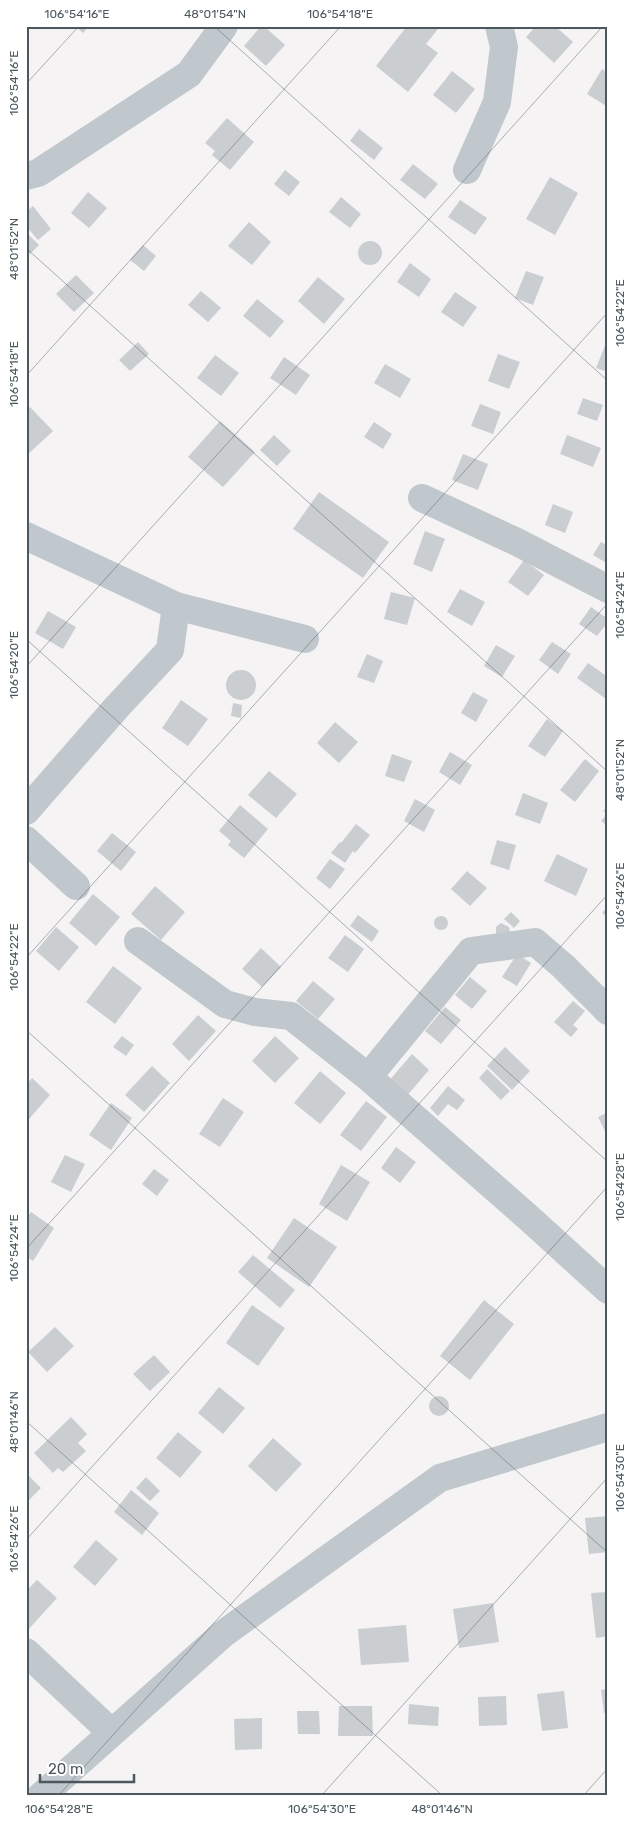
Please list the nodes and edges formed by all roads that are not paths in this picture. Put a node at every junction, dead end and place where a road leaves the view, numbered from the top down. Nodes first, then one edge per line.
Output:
1 (224, 26) edge
2 (499, 26) edge
3 (466, 170) dead end
4 (26, 176) edge
5 (422, 498) dead end
6 (26, 536) edge
7 (608, 589) edge
8 (176, 606) junction
9 (305, 639) dead end
10 (26, 811) edge
11 (26, 840) edge
12 (76, 886) dead end
13 (138, 940) dead end
14 (608, 1011) edge
15 (368, 1076) junction
16 (608, 1290) edge
17 (608, 1427) edge
18 (26, 1652) edge
19 (112, 1733) junction
20 (41, 1796) edge

1 - 4 street
2 - 3 street
5 - 7 street
6 - 8 street
8 - 9 street
8 - 10 street
11 - 12 street
13 - 15 street
14 - 15 street
15 - 16 street
17 - 19 street
18 - 19 street
19 - 20 street

